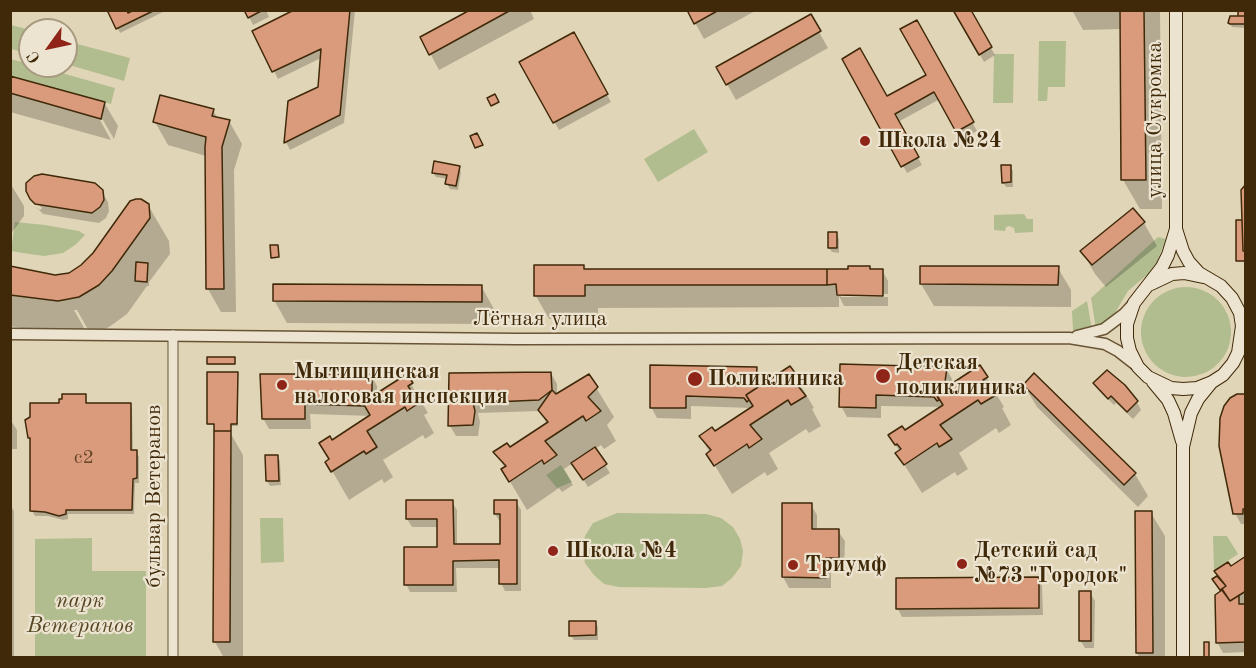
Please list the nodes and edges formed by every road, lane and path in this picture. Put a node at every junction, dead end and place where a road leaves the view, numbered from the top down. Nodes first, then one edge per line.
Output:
1 (1176, 10) edge
2 (1176, 230) junction
3 (1210, 279) junction
4 (1142, 291) junction
5 (1232, 298) junction
6 (1134, 303) junction
7 (1245, 309) edge
8 (10, 334) edge
9 (173, 335) junction
10 (1069, 338) junction
11 (1245, 351) edge
12 (1233, 363) junction
13 (1138, 367) junction
14 (1148, 377) junction
15 (1212, 382) junction
16 (1183, 447) junction
17 (173, 657) edge
18 (1183, 657) edge

1 - 2 main road, улица Сукромка
2 - 3 main road
2 - 4 main road
3 - 4 main road
3 - 5 main road
4 - 6 main road
5 - 7 street
5 - 12 main road
6 - 10 street
6 - 13 main road
8 - 9 street, Лётная улица
9 - 10 street, Лётная улица
9 - 17 street, бульвар Ветеранов
10 - 13 street
11 - 12 street
12 - 15 main road
13 - 14 main road
14 - 15 main road
14 - 16 main road
15 - 16 main road
16 - 18 main road

